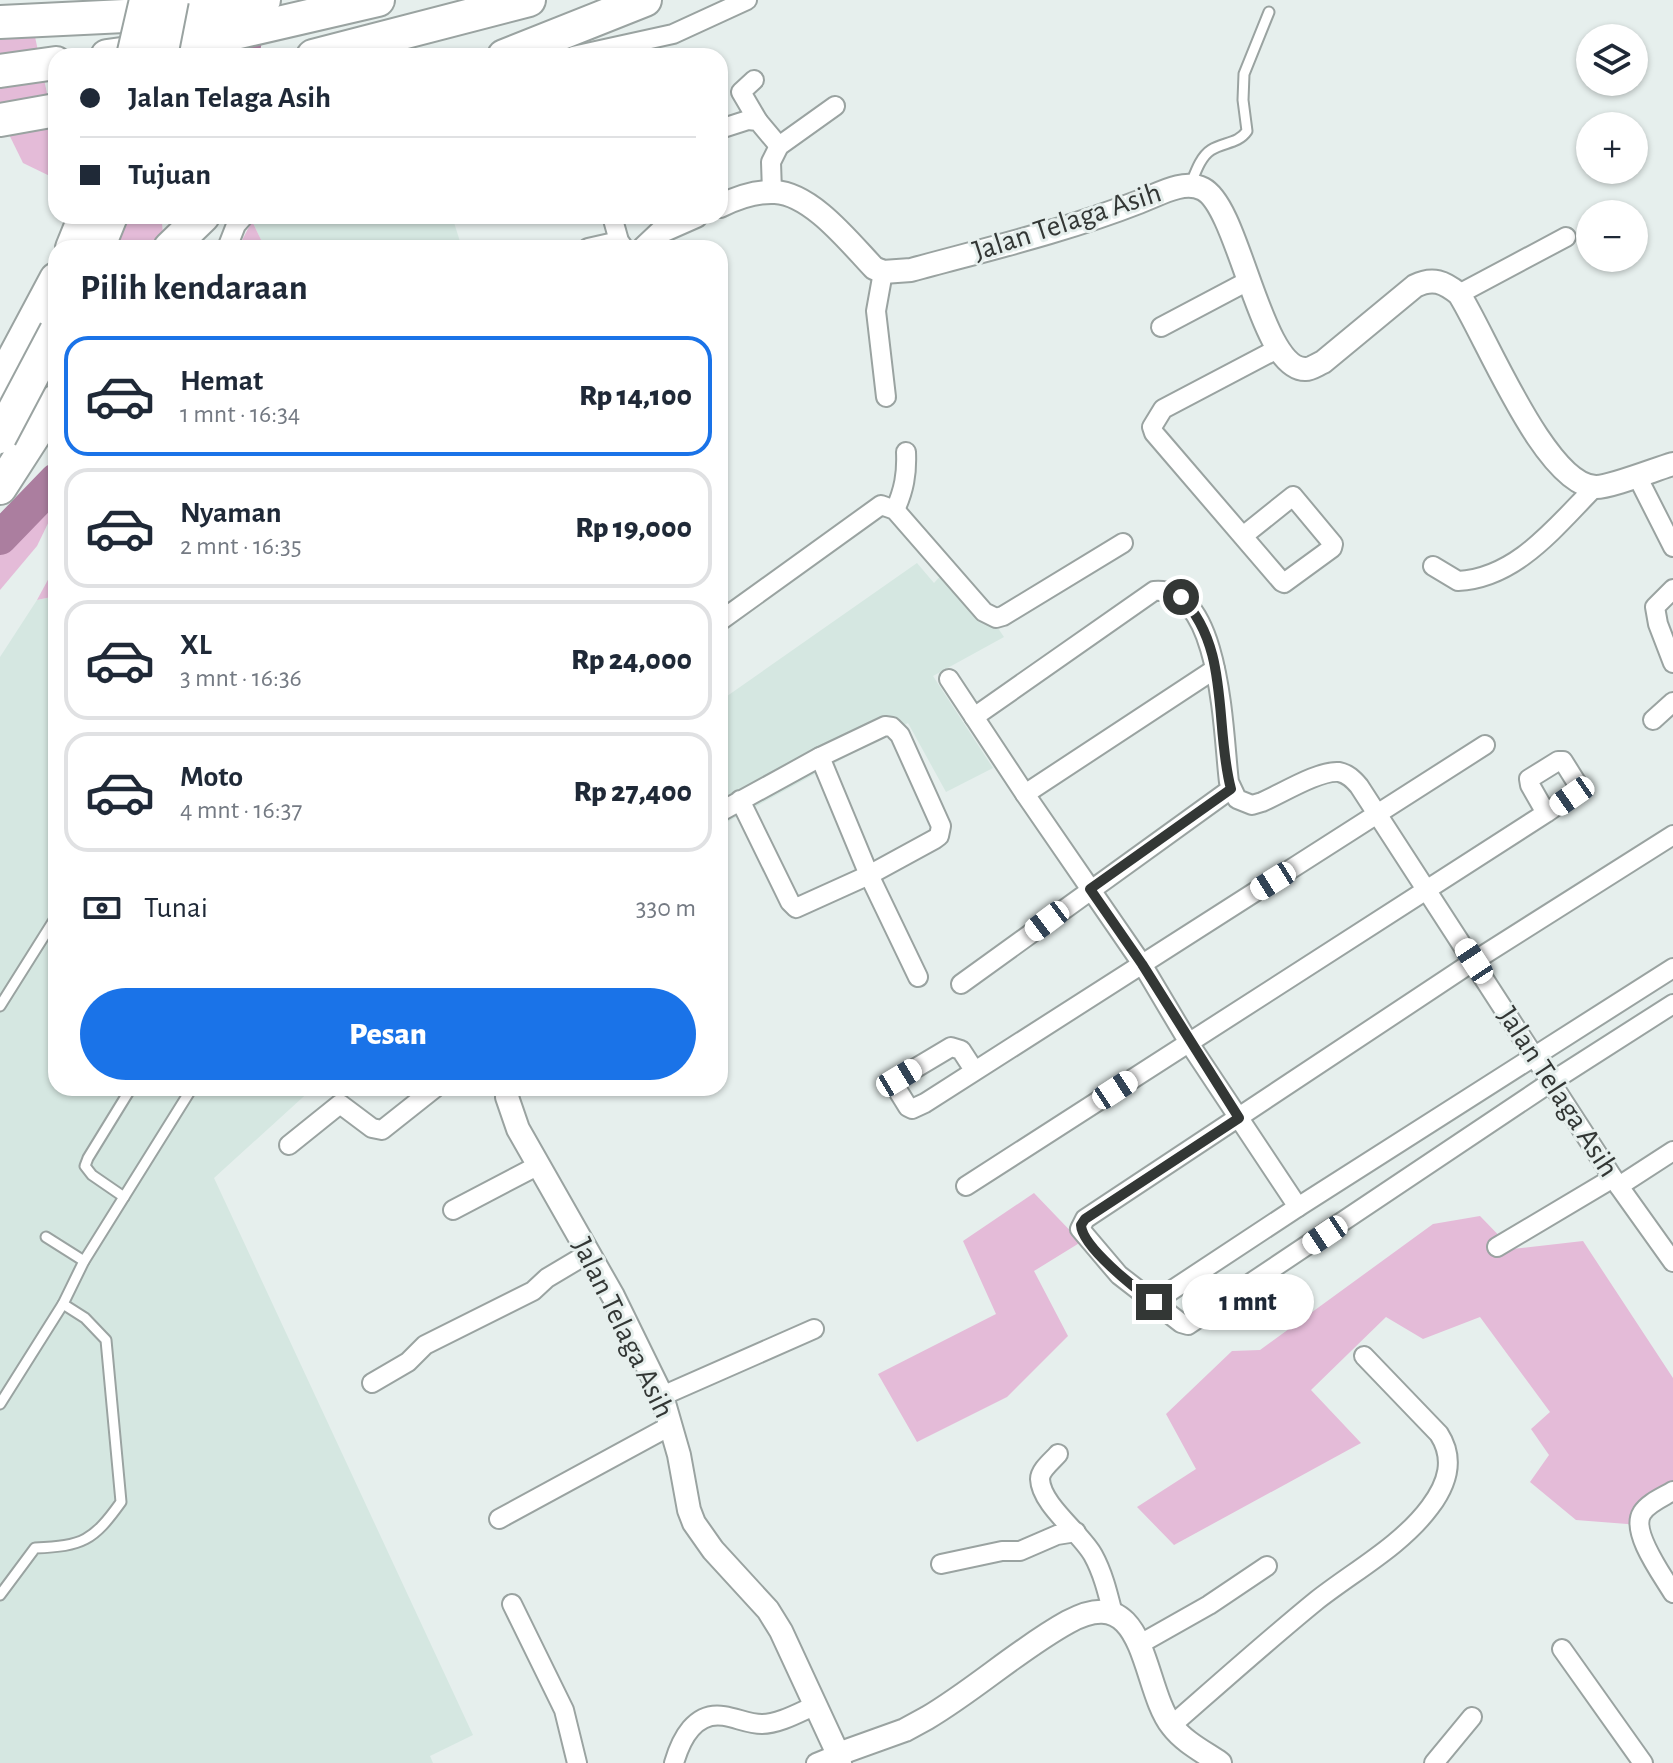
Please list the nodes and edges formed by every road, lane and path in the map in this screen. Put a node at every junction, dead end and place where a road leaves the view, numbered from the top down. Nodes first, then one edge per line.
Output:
1 (146, 0) edge
2 (264, 0) edge
3 (378, 0) edge
4 (529, 0) edge
5 (645, 0) edge
6 (747, 0) edge
7 (180, 6) edge
8 (1269, 12) dead end
9 (0, 22) edge
10 (135, 48) edge
11 (171, 48) edge
12 (182, 48) edge
13 (347, 48) edge
14 (524, 48) edge
15 (609, 48) edge
16 (48, 64) edge
17 (0, 71) edge
18 (754, 80) dead end
19 (835, 106) dead end
20 (48, 111) edge
21 (0, 120) edge
22 (758, 121) junction
23 (728, 126) edge
24 (779, 146) junction
25 (1190, 186) junction
26 (772, 192) junction
27 (728, 202) edge
28 (195, 224) edge
29 (678, 224) edge
30 (1566, 237) dead end
31 (178, 240) edge
32 (652, 240) edge
33 (883, 272) junction
34 (1248, 281) junction
35 (48, 294) edge
36 (1459, 294) junction
37 (1161, 327) dead end
38 (1279, 348) junction
39 (48, 352) edge
40 (48, 375) edge
41 (0, 385) edge
42 (886, 397) dead end
43 (48, 409) edge
44 (11, 447) edge
45 (906, 452) dead end
46 (1673, 464) edge
47 (1637, 476) junction
48 (1595, 487) junction
49 (0, 488) edge
50 (895, 510) junction
51 (1243, 536) junction
52 (1123, 543) dead end
53 (1673, 547) edge
54 (1433, 566) dead end
55 (1673, 589) edge
56 (728, 615) edge
57 (1673, 663) edge
58 (1215, 669) junction
59 (949, 679) dead end
60 (1673, 702) edge
61 (974, 717) junction
62 (1653, 720) dead end
63 (1485, 745) dead end
64 (820, 757) junction
65 (1231, 789) junction
66 (1025, 794) junction
67 (740, 800) junction
68 (728, 807) edge
69 (1546, 813) dead end
70 (1378, 814) junction
71 (1673, 835) edge
72 (869, 875) junction
73 (1090, 889) junction
74 (1427, 890) junction
75 (48, 930) edge
76 (1474, 961) junction
77 (1142, 964) junction
78 (1673, 968) edge
79 (918, 977) dead end
80 (961, 984) dead end
81 (1673, 1004) edge
82 (0, 1006) edge
83 (1189, 1043) junction
84 (1533, 1056) junction
85 (974, 1070) dead end
86 (1551, 1082) junction
87 (126, 1096) edge
88 (187, 1096) edge
89 (425, 1096) edge
90 (507, 1096) edge
91 (1239, 1118) junction
92 (289, 1145) dead end
93 (1673, 1151) edge
94 (537, 1166) junction
95 (1616, 1182) junction
96 (966, 1186) dead end
97 (124, 1197) junction
98 (1298, 1207) junction
99 (453, 1210) dead end
100 (46, 1237) dead end
101 (1497, 1247) dead end
102 (589, 1253) junction
103 (84, 1261) junction
104 (1673, 1262) edge
105 (1154, 1302) junction
106 (63, 1304) junction
107 (814, 1329) dead end
108 (1364, 1356) dead end
109 (372, 1383) dead end
110 (662, 1396) junction
111 (0, 1404) edge
112 (670, 1426) junction
113 (1058, 1454) dead end
114 (1673, 1491) edge
115 (499, 1519) dead end
116 (1076, 1532) junction
117 (941, 1564) dead end
118 (1267, 1566) dead end
119 (1673, 1593) edge
120 (0, 1595) edge
121 (512, 1604) dead end
122 (1113, 1614) junction
123 (1140, 1644) junction
124 (1562, 1649) dead end
125 (816, 1705) junction
126 (1472, 1717) dead end
127 (1171, 1726) junction
128 (840, 1758) edge
129 (577, 1763) edge
130 (674, 1763) edge
131 (816, 1763) edge
132 (1220, 1763) edge
133 (1434, 1763) edge
134 (1643, 1763) edge

1 - 10 highway, bridge
2 - 7 highway
3 - 12 highway
4 - 13 highway
5 - 14 highway
6 - 15 street
7 - 9 highway
7 - 11 highway, bridge
8 - 25 lane
16 - 17 highway
18 - 22 street
19 - 24 street
20 - 21 highway
22 - 23 street
22 - 24 street
24 - 26 street
25 - 33 street, Jalan Telaga Asih
25 - 34 street, Jalan Telaga Asih
26 - 27 street
26 - 33 street
28 - 31 highway
29 - 32 street
30 - 36 street
33 - 42 street
34 - 37 street
34 - 38 street, Jalan Telaga Asih
35 - 41 highway
36 - 38 street
36 - 48 street
38 - 51 street
39 - 44 highway, bridge
40 - 41 street
43 - 44 highway
44 - 49 highway
45 - 50 street
46 - 47 street
47 - 48 street
47 - 53 street
48 - 54 street
50 - 52 street
50 - 56 street
51 - 51 street
55 - 57 street
58 - 61 street
58 - 65 street
58 - 66 street
59 - 61 street
60 - 62 street
61 - 66 street
63 - 70 street
64 - 67 street
64 - 72 street
64 - 72 street
65 - 70 street, Jalan Telaga Asih
65 - 73 street
66 - 73 street
67 - 68 street
67 - 72 street
69 - 74 street
70 - 74 street, Jalan Telaga Asih
70 - 77 street
71 - 76 street
72 - 79 street
73 - 77 street
73 - 80 street
74 - 76 street, Jalan Telaga Asih
74 - 83 street
75 - 82 lane
76 - 84 street, Jalan Telaga Asih
76 - 91 street
77 - 83 street
77 - 85 street
78 - 84 street
81 - 86 street
83 - 91 street
83 - 96 street
84 - 86 street, Jalan Telaga Asih
84 - 98 street
86 - 95 street, Jalan Telaga Asih
86 - 105 street
87 - 97 lane
88 - 97 lane
89 - 92 street
90 - 94 street, Jalan Telaga Asih
91 - 98 street
91 - 105 street
93 - 95 street
94 - 99 street
94 - 102 street, Jalan Telaga Asih
95 - 101 street
95 - 104 street, Jalan Telaga Asih
97 - 103 lane
98 - 105 street
100 - 103 lane
102 - 109 street
102 - 110 street, Jalan Telaga Asih
103 - 106 lane
106 - 111 lane
106 - 120 lane
107 - 110 street
108 - 127 street
110 - 112 street, Jalan Telaga Asih
112 - 115 street
112 - 125 street, Jalan Telaga Asih
113 - 116 street
114 - 119 street
116 - 117 street
116 - 122 street
118 - 123 street
121 - 129 street
122 - 123 street
122 - 128 street
123 - 127 street
124 - 134 street
125 - 128 street, Jalan Telaga Asih
125 - 130 street
126 - 133 street
127 - 132 street
128 - 131 street

